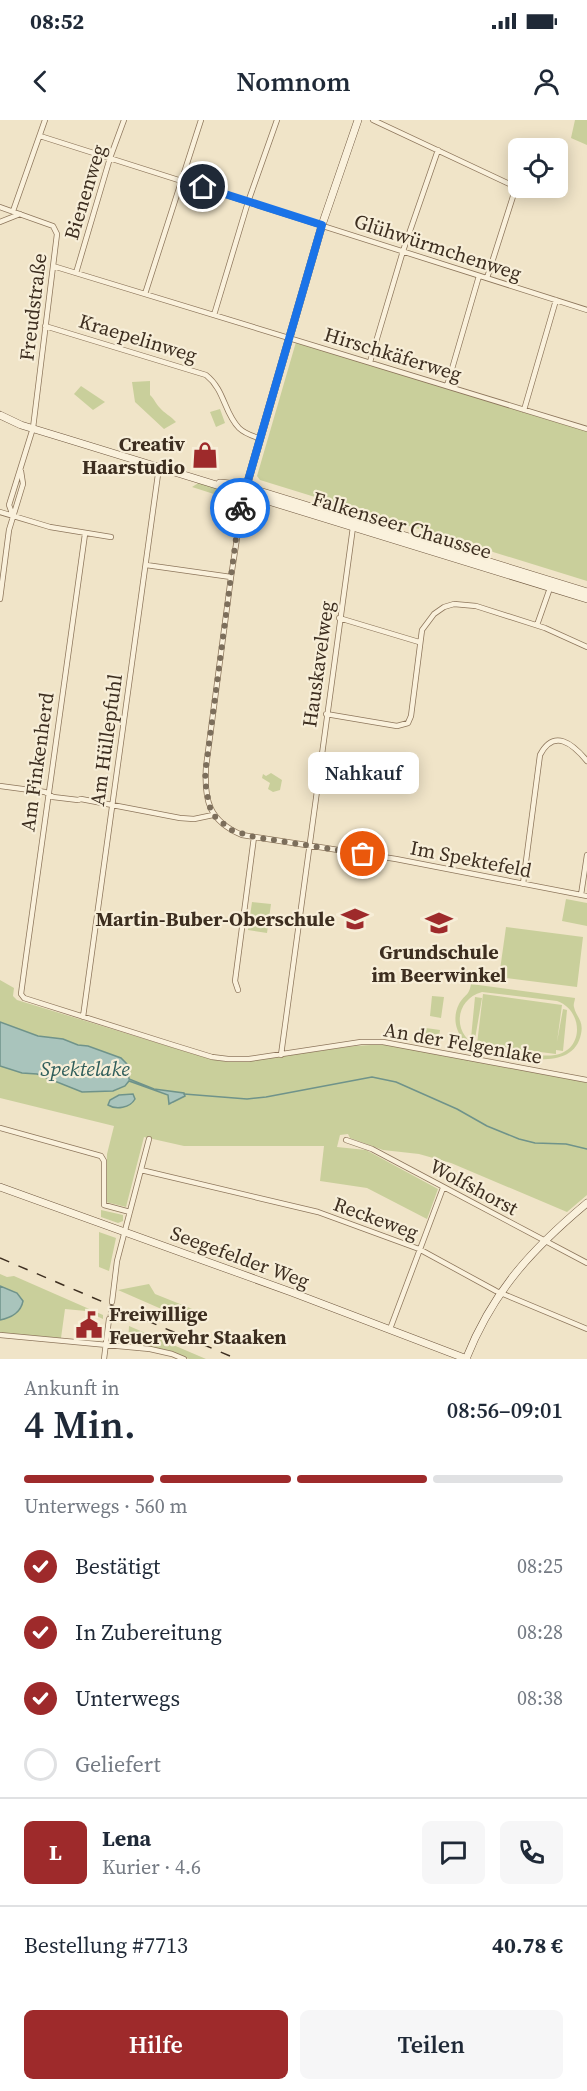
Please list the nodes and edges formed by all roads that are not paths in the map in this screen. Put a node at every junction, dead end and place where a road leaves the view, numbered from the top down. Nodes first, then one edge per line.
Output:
1 (45, 120) edge
2 (124, 120) edge
3 (201, 120) edge
4 (277, 120) edge
5 (358, 120) edge
6 (373, 120) edge
7 (40, 136) junction
8 (438, 150) junction
9 (110, 158) junction
10 (180, 180) junction
11 (248, 202) junction
12 (0, 207) edge
13 (13, 211) junction
14 (20, 214) junction
15 (0, 222) edge
16 (322, 225) junction
17 (403, 251) junction
18 (53, 266) junction
19 (76, 273) junction
20 (479, 276) junction
21 (487, 278) junction
22 (145, 294) junction
23 (556, 300) junction
24 (587, 310) edge
25 (214, 315) junction
26 (45, 326) junction
27 (290, 338) junction
28 (370, 363) junction
29 (447, 386) junction
30 (524, 410) junction
31 (0, 415) edge
32 (33, 428) junction
33 (587, 429) edge
34 (261, 439) junction
35 (159, 466) junction
36 (245, 490) junction
37 (0, 512) edge
38 (13, 516) junction
39 (354, 524) junction
40 (85, 534) junction
41 (111, 537) dead end
42 (146, 565) junction
43 (231, 576) junction
44 (551, 585) junction
45 (587, 592) edge
46 (0, 599) edge
47 (587, 599) edge
48 (339, 618) junction
49 (537, 625) junction
50 (419, 642) junction
51 (587, 646) edge
52 (326, 714) junction
53 (587, 761) edge
54 (0, 786) edge
55 (49, 795) junction
56 (112, 804) junction
57 (213, 815) junction
58 (254, 837) junction
59 (310, 845) junction
60 (587, 855) edge
61 (523, 884) junction
62 (584, 895) edge
63 (238, 990) dead end
64 (21, 994) joint
65 (82, 1017) junction
66 (281, 1055) junction
67 (587, 1080) edge
68 (0, 1128) edge
69 (149, 1139) dead end
70 (346, 1140) dead end
71 (141, 1170) junction
72 (0, 1187) edge
73 (443, 1188) junction
74 (587, 1203) edge
75 (130, 1212) junction
76 (125, 1232) junction
77 (543, 1241) junction
78 (419, 1249) junction
79 (587, 1263) edge
80 (501, 1293) junction
81 (112, 1302) tunnel mouth
82 (110, 1319) tunnel mouth
83 (390, 1329) junction
84 (587, 1329) edge
85 (0, 1335) edge
86 (106, 1345) junction
87 (104, 1359) edge
88 (184, 1359) edge
89 (466, 1359) edge

1 - 7 street
2 - 9 street, Bienenweg
3 - 10 street
4 - 11 street
5 - 16 street
6 - 8 street
7 - 9 street, Glühwürmchenweg
7 - 13 street
8 - 17 street
8 - 21 street
9 - 10 street, Glühwürmchenweg
9 - 19 street, Bienenweg
10 - 11 street, Glühwürmchenweg
10 - 22 street
11 - 16 street, Glühwürmchenweg
11 - 25 street
12 - 13 street, Freudstraße
13 - 14 street, Freudstraße
14 - 15 street
14 - 18 street, Freudstraße
16 - 17 street, Glühwürmchenweg
16 - 27 street
17 - 20 street, Glühwürmchenweg
17 - 28 street
18 - 19 street, Hirschkäferweg
18 - 26 street, Freudstraße
19 - 22 street, Hirschkäferweg
20 - 21 street, Glühwürmchenweg
20 - 29 street
21 - 23 street, Glühwürmchenweg
22 - 25 street, Hirschkäferweg
23 - 24 street, Glühwürmchenweg
23 - 30 street
25 - 27 street, Hirschkäferweg
26 - 32 street, Freudstraße
26 - 34 street, Kraepelinweg
27 - 28 street, Hirschkäferweg
27 - 34 street
28 - 29 street, Hirschkäferweg
29 - 30 street, Hirschkäferweg
30 - 33 street, Hirschkäferweg
31 - 32 street, Falkenseer Chaussee
32 - 35 street, Falkenseer Chaussee
32 - 38 street, Freudstraße
34 - 36 street
35 - 36 street, Falkenseer Chaussee
35 - 42 street, Am Hüllepfuhl
36 - 39 street, Falkenseer Chaussee
36 - 43 street
37 - 38 street
38 - 40 street
38 - 46 street, Freudstraße
39 - 44 street, Falkenseer Chaussee
39 - 48 street, Hauskavelweg
40 - 41 street
40 - 55 street, Am Finkenherd
42 - 43 street
42 - 56 street, Am Hüllepfuhl
43 - 57 street
44 - 45 street, Falkenseer Chaussee
44 - 47 street, Falkenseer Chaussee
44 - 49 street
48 - 50 street
48 - 52 street, Hauskavelweg
49 - 50 street
49 - 51 street
50 - 52 street
52 - 59 street, Hauskavelweg
53 - 61 street
54 - 55 street
55 - 56 street
55 - 64 street, Am Finkenherd
56 - 57 street
56 - 65 street, Am Hüllepfuhl
57 - 58 street, Im Spektefeld
58 - 59 street, Im Spektefeld
58 - 63 street
59 - 61 street, Im Spektefeld
59 - 66 street, Hauskavelweg
60 - 62 street
61 - 62 street, Im Spektefeld
64 - 65 street, An der Felgenlake
65 - 66 street, An der Felgenlake
66 - 67 street, An der Felgenlake
68 - 75 street
69 - 71 street
70 - 73 street, Wolfshorst
71 - 75 street
71 - 78 street, Reckeweg
72 - 76 street, Seegefelder Weg
73 - 77 street, Wolfshorst
73 - 78 street
74 - 77 street
75 - 76 street
76 - 81 street
76 - 83 street, Seegefelder Weg
77 - 79 street, Wolfshorst
77 - 80 street
78 - 80 street, Reckeweg
78 - 83 street
80 - 84 street, Reckeweg
80 - 89 street
82 - 86 street
83 - 89 street, Seegefelder Weg
85 - 86 street
86 - 87 street
86 - 88 street

